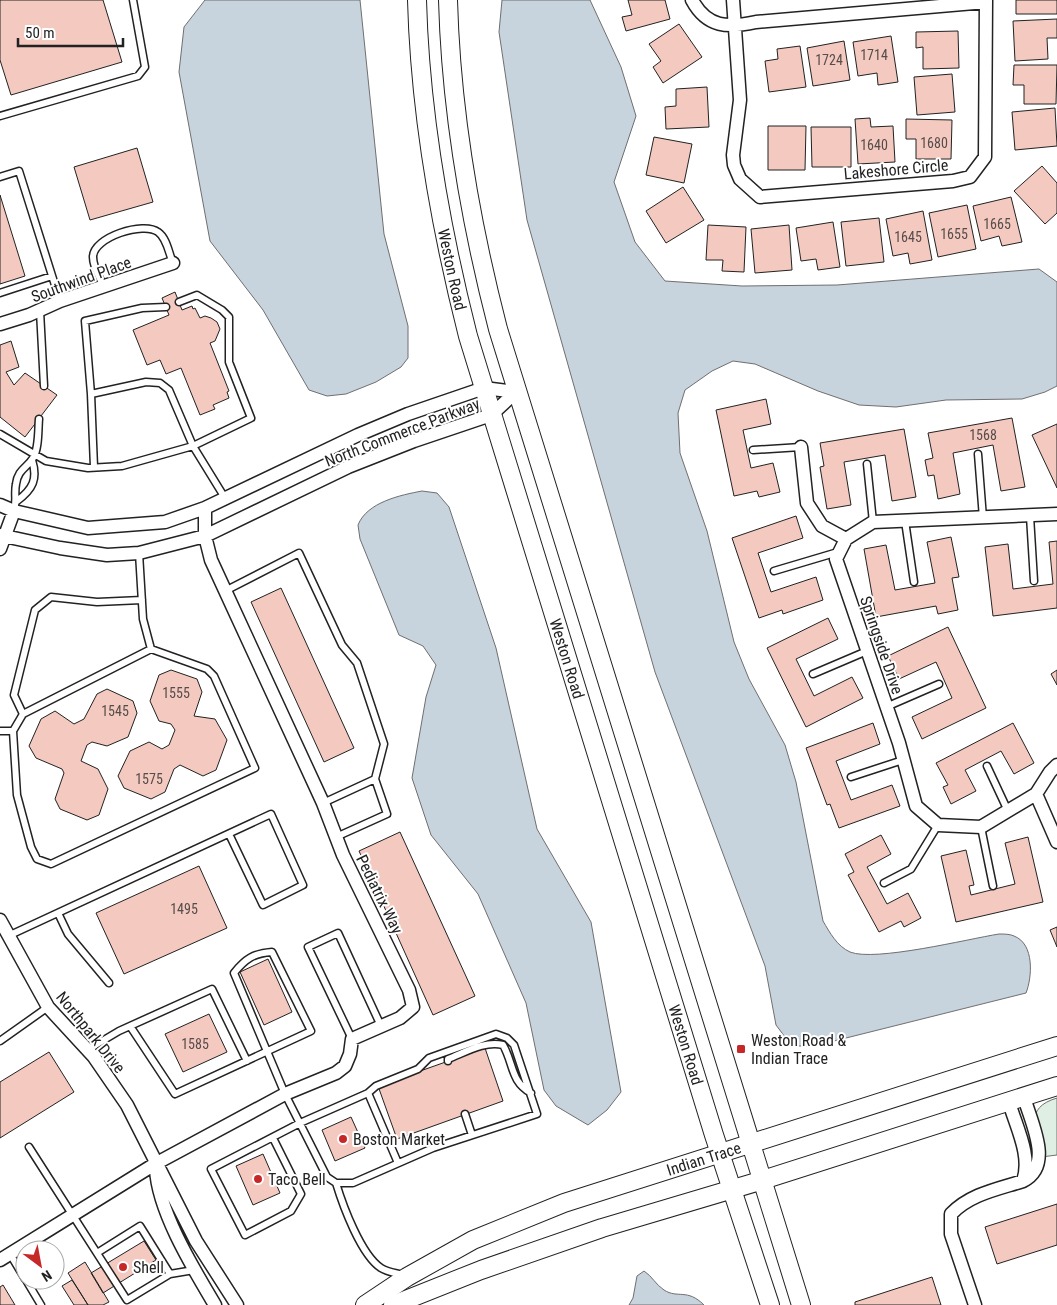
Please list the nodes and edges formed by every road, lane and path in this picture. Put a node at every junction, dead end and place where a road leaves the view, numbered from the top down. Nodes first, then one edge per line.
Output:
1 (133, 0) edge
2 (417, 0) edge
3 (448, 0) edge
4 (692, 0) edge
5 (733, 0) edge
6 (986, 1) edge
7 (734, 27) junction
8 (0, 116) edge
9 (0, 177) edge
10 (173, 264) joint
11 (52, 276) junction
12 (104, 286) junction
13 (0, 293) edge
14 (60, 301) junction
15 (179, 302) dead end
16 (166, 307) dead end
17 (40, 311) junction
18 (0, 324) edge
19 (44, 386) dead end
20 (484, 388) junction
21 (516, 392) junction
22 (91, 394) junction
23 (492, 415) junction
24 (39, 419) dead end
25 (0, 434) edge
26 (193, 446) junction
27 (801, 446) joint
28 (753, 450) dead end
29 (978, 454) dead end
30 (34, 457) junction
31 (867, 464) dead end
32 (94, 468) junction
33 (225, 498) junction
34 (0, 505) edge
35 (16, 506) junction
36 (205, 508) junction
37 (1057, 514) edge
38 (1030, 516) junction
39 (983, 518) junction
40 (905, 521) junction
41 (873, 522) junction
42 (205, 536) junction
43 (846, 539) junction
44 (1, 541) edge
45 (840, 551) junction
46 (139, 553) junction
47 (774, 571) dead end
48 (1034, 581) dead end
49 (914, 582) dead end
50 (225, 591) junction
51 (142, 600) junction
52 (151, 649) junction
53 (867, 651) junction
54 (813, 674) dead end
55 (939, 684) dead end
56 (886, 707) junction
57 (23, 714) junction
58 (13, 730) junction
59 (0, 731) edge
60 (903, 760) junction
61 (1057, 765) edge
62 (987, 766) dead end
63 (851, 777) dead end
64 (375, 779) junction
65 (1036, 794) junction
66 (323, 803) junction
67 (1008, 811) junction
68 (938, 824) junction
69 (981, 827) junction
70 (229, 834) junction
71 (336, 837) junction
72 (1057, 842) edge
73 (884, 883) dead end
74 (993, 886) dead end
75 (58, 913) junction
76 (0, 920) edge
77 (7, 936) junction
78 (109, 983) dead end
79 (298, 1003) junction
80 (48, 1007) junction
81 (290, 1007) dead end
82 (130, 1026) junction
83 (381, 1026) junction
84 (352, 1039) junction
85 (0, 1041) edge
86 (1057, 1046) edge
87 (87, 1050) junction
88 (268, 1050) junction
89 (247, 1061) junction
90 (448, 1061) dead end
91 (1057, 1086) edge
92 (368, 1093) junction
93 (531, 1093) junction
94 (285, 1094) junction
95 (1017, 1100) junction
96 (465, 1114) dead end
97 (300, 1123) junction
98 (472, 1135) junction
99 (273, 1138) junction
100 (751, 1143) junction
101 (29, 1147) dead end
102 (720, 1154) junction
103 (398, 1163) junction
104 (155, 1164) junction
105 (763, 1180) junction
106 (336, 1183) junction
107 (733, 1190) junction
108 (72, 1215) junction
109 (97, 1253) junction
110 (5, 1257) edge
111 (15, 1268) edge
112 (194, 1270) junction
113 (170, 1274) junction
114 (406, 1277) junction
115 (32, 1290) edge
116 (41, 1305) edge
117 (215, 1305) edge
118 (236, 1305) edge
119 (365, 1305) edge
120 (392, 1305) edge
121 (770, 1305) edge
122 (801, 1305) edge
123 (974, 1305) edge

1 - 8 lane
2 - 20 main road, Weston Road
3 - 21 main road, Weston Road
4 - 7 street
5 - 7 street
6 - 7 street
6 - 7 street, Lakeshore Circle
9 - 11 lane
10 - 12 street, Southwind Place
10 - 12 lane
11 - 13 lane
11 - 14 lane
12 - 14 street, Southwind Place
14 - 17 street, Southwind Place
15 - 26 lane
16 - 22 lane
17 - 18 street, Southwind Place
17 - 19 lane
20 - 21 street, North Commerce Parkway
20 - 23 main road, Weston Road
20 - 33 street, North Commerce Parkway
21 - 23 street, North Commerce Parkway
21 - 100 main road, Weston Road
22 - 26 lane
22 - 32 lane
23 - 42 street, North Commerce Parkway
23 - 102 main road, Weston Road
24 - 30 lane
25 - 30 lane
26 - 32 lane
26 - 33 lane
27 - 28 lane
27 - 43 street
29 - 39 lane
30 - 32 lane
30 - 35 lane
30 - 35 lane
31 - 41 lane
33 - 36 street, North Commerce Parkway
34 - 35 street, North Commerce Parkway
35 - 36 street, North Commerce Parkway
35 - 44 street
36 - 42 street, Pediatrix Way
37 - 38 street
38 - 39 street
38 - 48 lane
39 - 40 street
40 - 41 street
40 - 49 lane
41 - 43 street
42 - 46 street, North Commerce Parkway
42 - 50 street, Pediatrix Way
43 - 45 street, Springside Drive
44 - 46 street, North Commerce Parkway
45 - 47 lane
45 - 53 street, Springside Drive
46 - 51 lane
50 - 64 lane
50 - 66 street, Pediatrix Way
51 - 52 lane
51 - 57 lane
52 - 57 lane
52 - 58 lane
53 - 54 lane
53 - 56 street, Springside Drive
55 - 56 lane
56 - 60 street, Springside Drive
57 - 58 lane
58 - 59 lane
60 - 63 lane
60 - 68 street, Springside Drive
61 - 65 street
62 - 67 lane
64 - 66 lane
64 - 71 lane
65 - 67 street
65 - 72 street
66 - 71 street, Pediatrix Way
67 - 69 street
68 - 69 street
68 - 73 lane
69 - 74 lane
70 - 70 lane
70 - 75 lane
71 - 83 street, Pediatrix Way
75 - 77 lane
75 - 78 lane
76 - 77 street, Northpark Drive
77 - 80 street, Northpark Drive
79 - 81 lane
79 - 88 lane
79 - 88 lane
80 - 85 lane
80 - 87 street, Northpark Drive
82 - 87 lane
82 - 89 lane
82 - 89 lane
83 - 84 street, Pediatrix Way
83 - 84 lane
84 - 94 street
86 - 100 main road, Indian Trace
87 - 104 street, Northpark Drive
88 - 89 lane
88 - 94 lane
90 - 93 lane
91 - 95 main road
92 - 93 lane
92 - 97 lane
92 - 103 lane
93 - 98 lane
94 - 97 lane
94 - 104 street
95 - 105 main road
95 - 123 street
96 - 98 lane
97 - 99 lane
97 - 106 lane
98 - 103 lane
99 - 99 lane
100 - 102 main road, Indian Trace
100 - 105 main road, Weston Road
101 - 108 lane
102 - 107 main road, Weston Road
102 - 114 main road, Indian Trace
103 - 106 lane
104 - 108 street
104 - 112 street, Northpark Drive
104 - 118 street, Northpark Drive
105 - 107 main road
105 - 122 main road, Weston Road
106 - 114 lane
107 - 120 main road
107 - 121 main road, Weston Road
108 - 109 lane
108 - 110 street
109 - 113 lane
109 - 113 lane
110 - 111 lane
112 - 113 lane
112 - 117 street, Northpark Drive
114 - 119 main road, Indian Trace
115 - 116 lane

